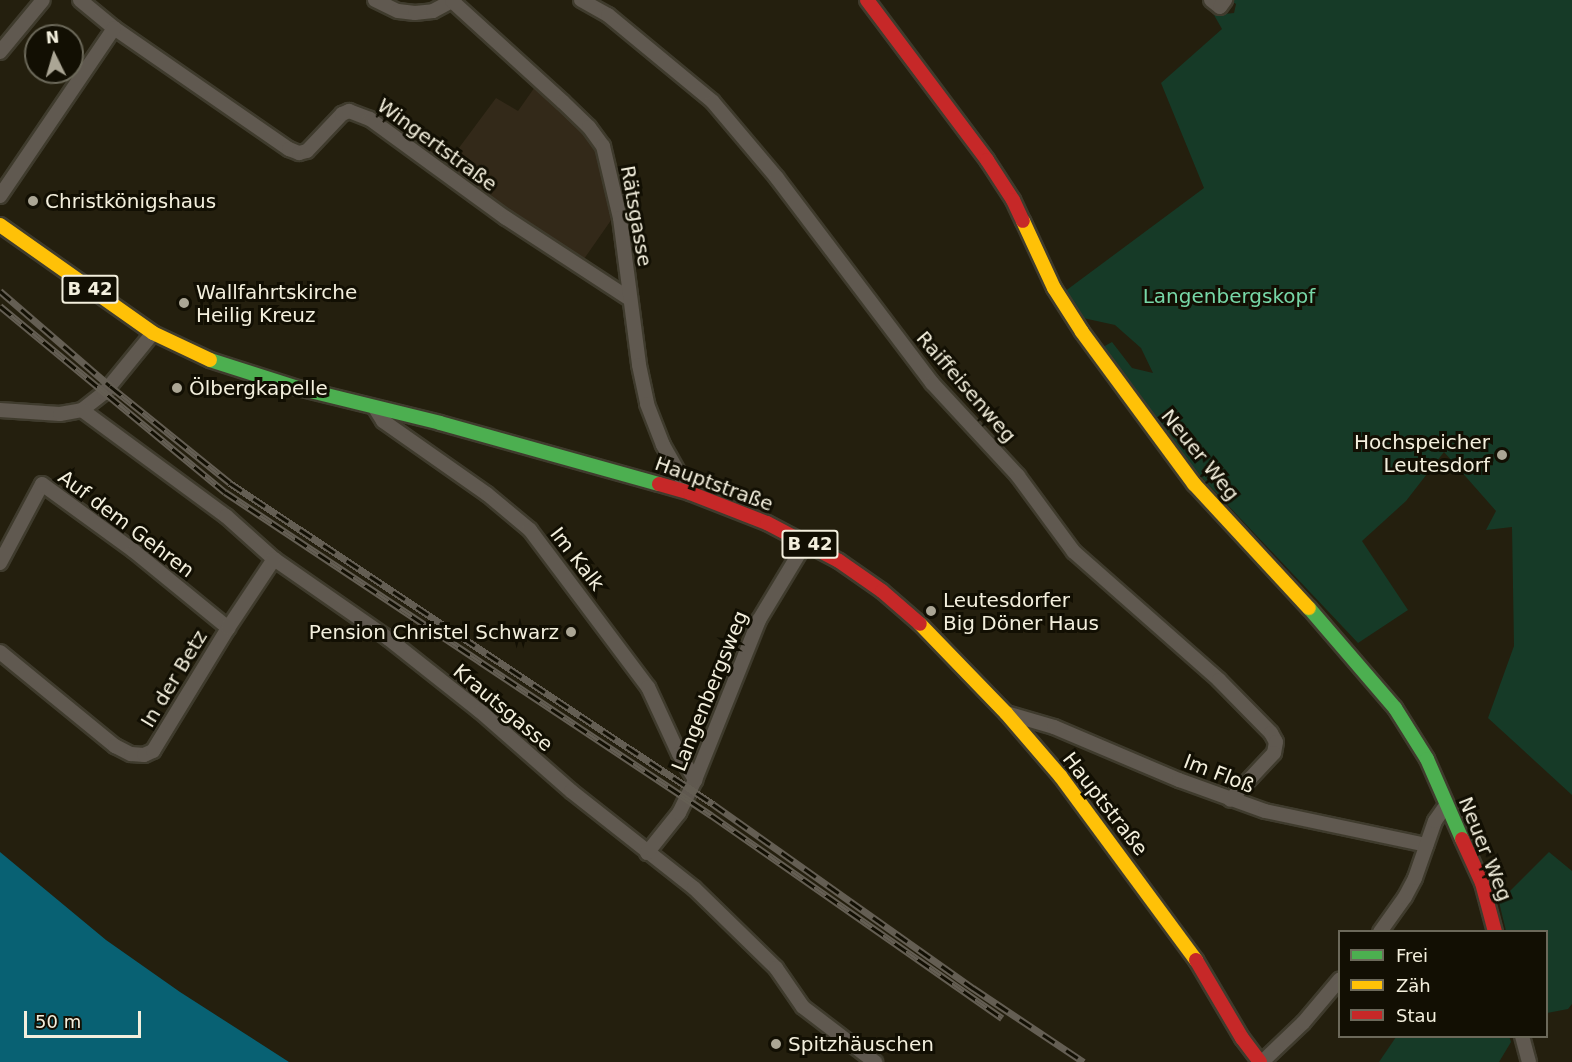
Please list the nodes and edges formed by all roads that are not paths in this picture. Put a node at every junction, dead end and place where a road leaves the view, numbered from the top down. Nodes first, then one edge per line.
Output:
1 (43, 0) edge
2 (80, 0) edge
3 (375, 0) edge
4 (581, 0) edge
5 (867, 0) edge
6 (1211, 0) edge
7 (1225, 0) edge
8 (453, 1) edge
9 (114, 28) junction
10 (0, 52) edge
11 (0, 196) edge
12 (0, 225) edge
13 (630, 299) junction
14 (153, 333) junction
15 (375, 408) junction
16 (0, 410) edge
17 (82, 410) junction
18 (690, 493) junction
19 (806, 542) junction
20 (274, 559) junction
21 (0, 562) edge
22 (228, 628) junction
23 (0, 652) edge
24 (1006, 712) junction
25 (695, 780) junction
26 (1230, 800) junction
27 (1446, 806) junction
28 (1426, 845) junction
29 (647, 853) junction
30 (1381, 930) edge
31 (1494, 930) edge
32 (1338, 981) edge
33 (1523, 1038) edge
34 (875, 1062) edge
35 (1261, 1062) edge
36 (1529, 1062) edge

1 - 10 street
2 - 9 street, Wingertstraße
3 - 8 street
4 - 26 street, Raiffeisenweg
5 - 27 main road, Neuer Weg
6 - 7 street
8 - 13 street, Rätsgasse
9 - 11 street
9 - 13 street, Wingertstraße
12 - 14 main road, Hauptstraße / B 42
13 - 18 street, Rätsgasse
14 - 15 main road, Hauptstraße / B 42
14 - 17 street
15 - 18 main road, Hauptstraße / B 42
15 - 25 street, Im Kalk
16 - 17 street
17 - 20 street, Krautsgasse
18 - 19 main road, Hauptstraße / B 42
19 - 24 main road, Hauptstraße / B 42
19 - 25 street, Langenbergsweg
20 - 22 street, In der Betz
20 - 29 street, Krautsgasse
21 - 22 street, Auf dem Gehren
22 - 23 street, In der Betz
24 - 26 street, Im Floß
24 - 35 main road, Hauptstraße / B 42
25 - 29 street, Langenbergsweg
26 - 28 street, Im Floß
27 - 28 street
27 - 31 main road, Neuer Weg
28 - 30 street
29 - 34 street, Krautsgasse
32 - 35 street
33 - 36 street

